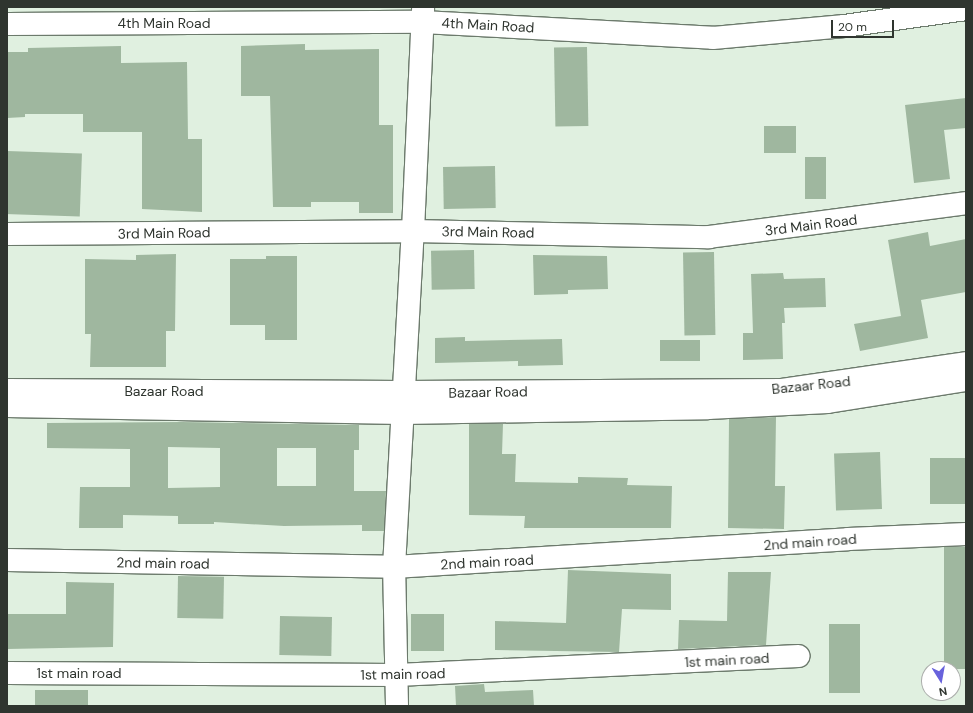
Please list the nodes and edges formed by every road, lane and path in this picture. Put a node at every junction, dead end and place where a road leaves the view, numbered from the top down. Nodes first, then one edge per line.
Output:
1 (966, 9) edge
2 (422, 14) edge
3 (7, 24) edge
4 (966, 204) edge
5 (413, 231) junction
6 (7, 234) edge
7 (966, 363) edge
8 (966, 380) edge
9 (7, 390) edge
10 (403, 403) junction
11 (7, 406) edge
12 (966, 534) edge
13 (7, 560) edge
14 (394, 567) junction
15 (799, 656) dead end
16 (7, 673) edge
17 (397, 675) junction
18 (397, 706) edge

1 - 2 street, 4th Main Road
2 - 3 street, 4th Main Road
2 - 5 street
4 - 5 street, 3rd Main Road
5 - 6 street, 3rd Main Road
5 - 10 street
7 - 10 street, Bazaar Road
8 - 10 street, Bazaar Road
9 - 10 street, Bazaar Road
10 - 11 street, Bazaar Road
10 - 14 street
12 - 14 street, 2nd main road
13 - 14 street, 2nd main road
14 - 17 street
15 - 17 street, 1st main road
16 - 17 street, 1st main road
17 - 18 street

